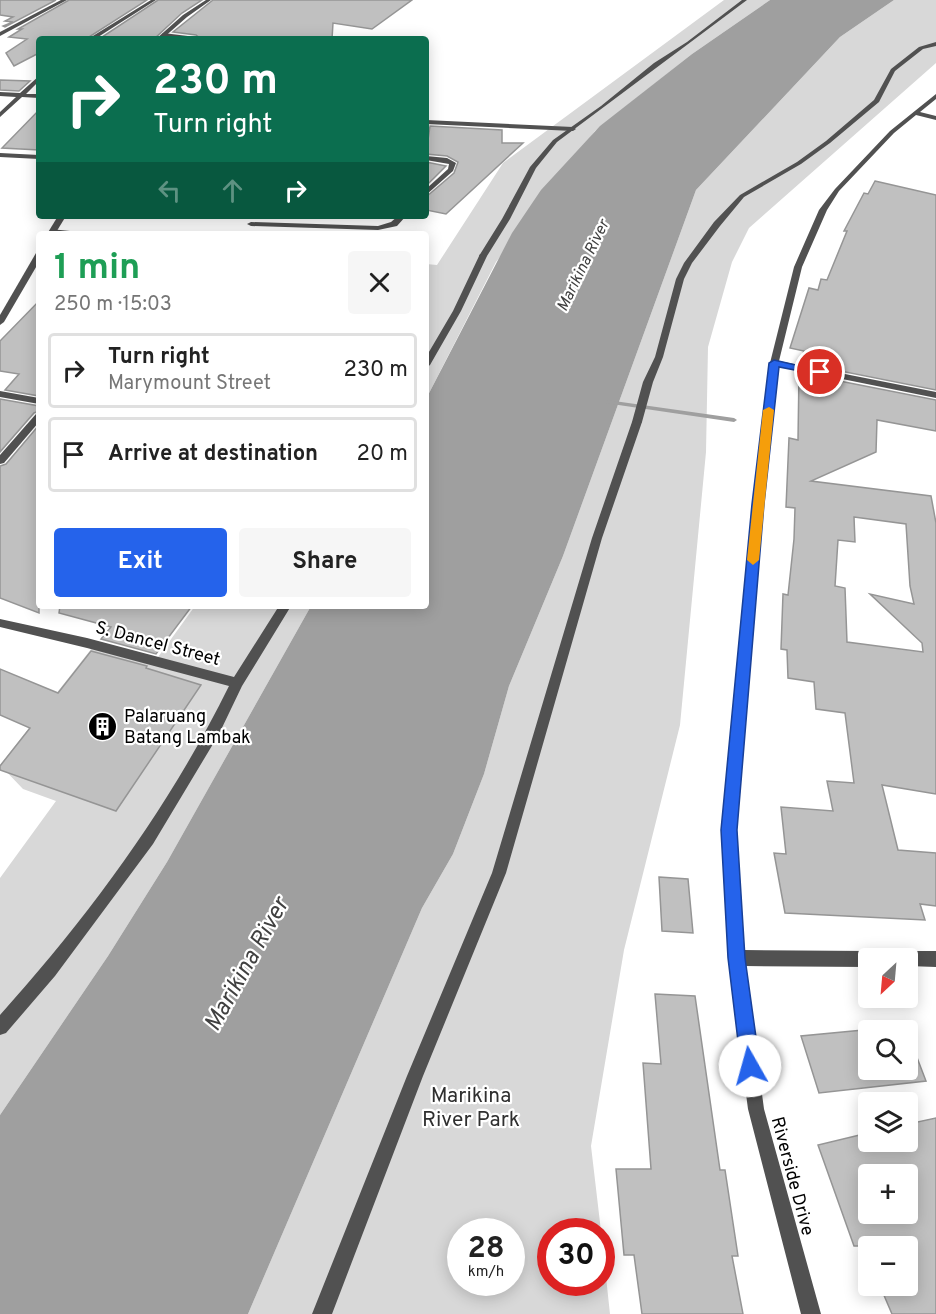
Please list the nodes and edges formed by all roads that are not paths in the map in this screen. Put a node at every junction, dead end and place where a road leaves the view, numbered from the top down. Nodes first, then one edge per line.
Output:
1 (65, 0) edge
2 (154, 0) edge
3 (209, 0) edge
4 (746, 0) edge
5 (0, 34) edge
6 (96, 36) edge
7 (162, 36) edge
8 (936, 44) edge
9 (36, 80) edge
10 (0, 94) edge
11 (18, 95) junction
12 (36, 96) edge
13 (936, 96) edge
14 (915, 113) junction
15 (0, 115) edge
16 (936, 118) edge
17 (429, 122) edge
18 (573, 129) junction
19 (0, 155) edge
20 (36, 157) edge
21 (429, 158) edge
22 (429, 190) edge
23 (311, 219) edge
24 (399, 219) edge
25 (253, 220) edge
26 (302, 227) junction
27 (36, 260) edge
28 (1, 318) edge
29 (429, 360) edge
30 (774, 363) junction
31 (0, 394) edge
32 (936, 395) edge
33 (36, 400) edge
34 (36, 419) edge
35 (0, 461) edge
36 (283, 609) edge
37 (0, 623) edge
38 (237, 683) junction
39 (736, 958) junction
40 (858, 959) edge
41 (918, 959) edge
42 (936, 959) edge
43 (0, 1027) edge
44 (322, 1314) edge
45 (812, 1314) edge

1 - 5 street
2 - 6 street
3 - 7 street
4 - 18 street
8 - 44 street
9 - 11 street
10 - 11 street
11 - 12 street
11 - 15 street
13 - 14 street, Riverside Drive
14 - 16 street
14 - 30 street, Riverside Drive
17 - 18 street
18 - 29 street
19 - 20 street
21 - 22 street
23 - 26 street
24 - 26 street
25 - 26 street
27 - 28 street
30 - 32 street
30 - 39 street, Riverside Drive
31 - 33 street
34 - 35 street
36 - 38 street
37 - 38 street, S. Dancel Street
38 - 43 street
39 - 40 street
39 - 45 street, Riverside Drive
41 - 42 street

